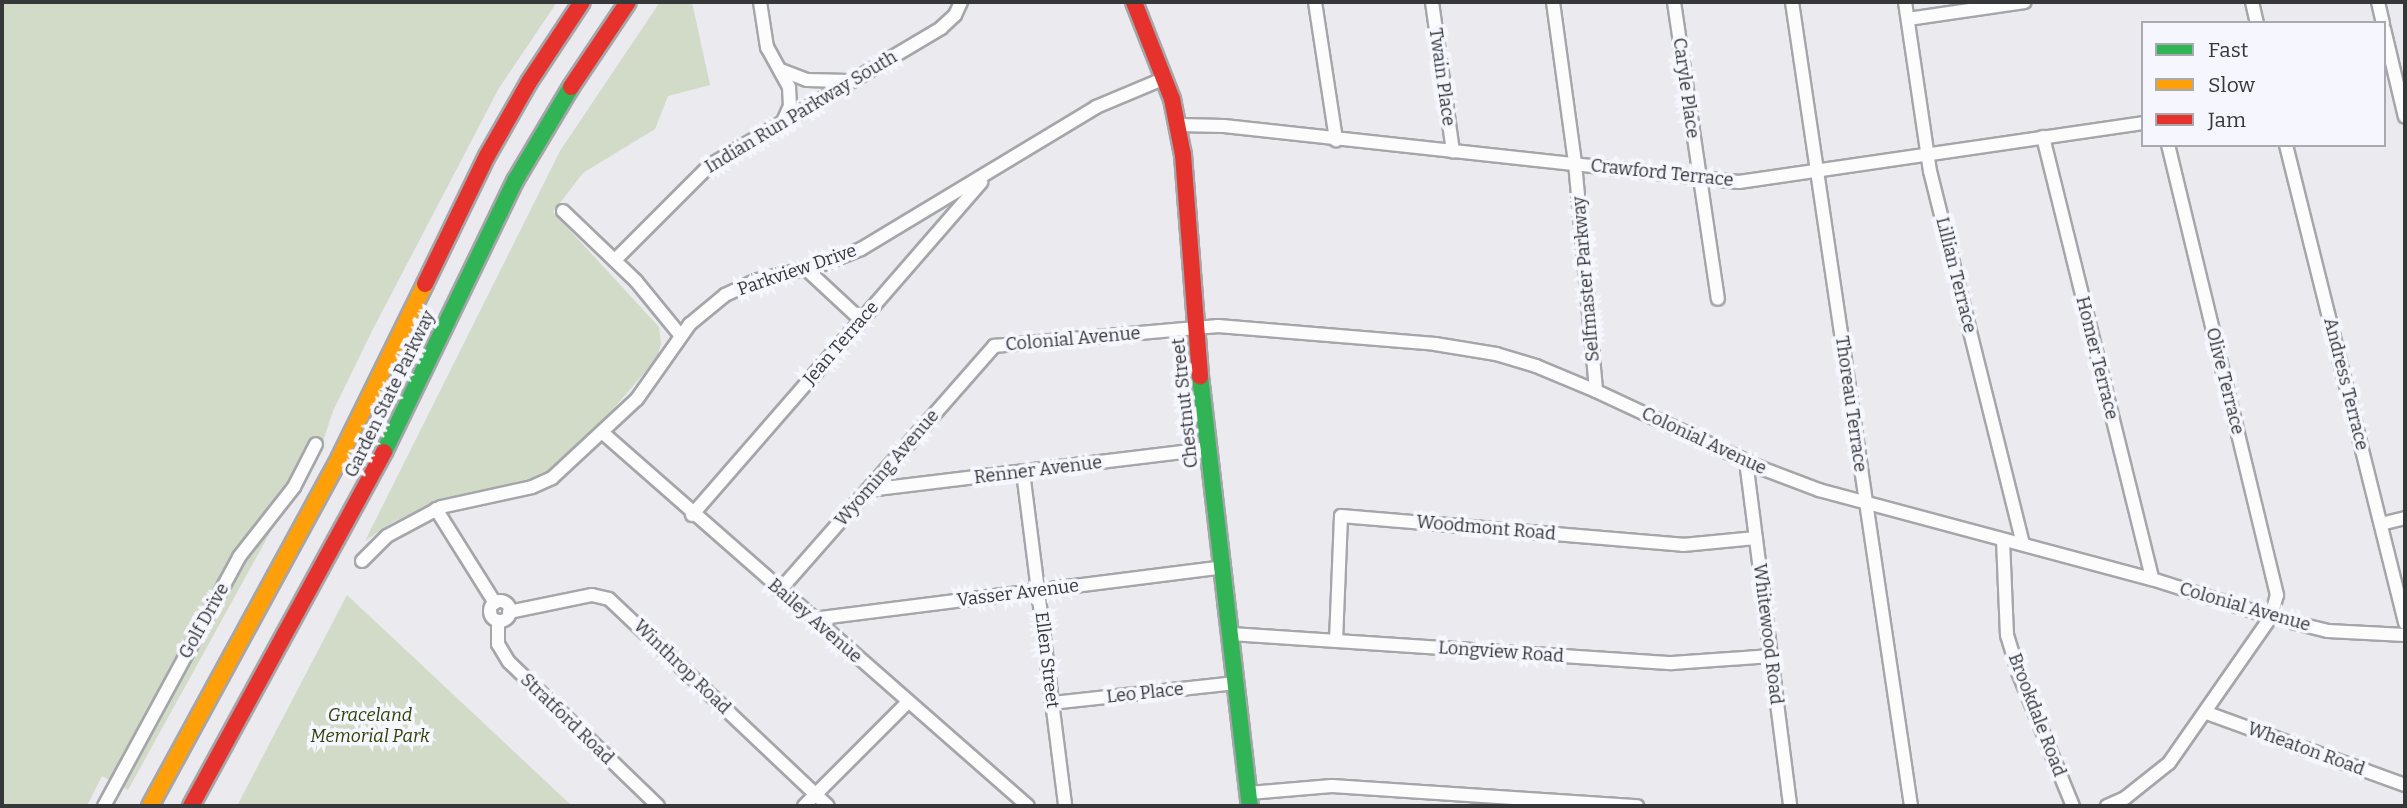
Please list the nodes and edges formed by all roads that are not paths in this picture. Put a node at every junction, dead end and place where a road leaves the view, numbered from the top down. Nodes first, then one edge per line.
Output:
1 (582, 2) edge
2 (628, 2) edge
3 (641, 2) edge
4 (760, 2) edge
5 (961, 2) edge
6 (1134, 2) edge
7 (1315, 2) edge
8 (1432, 2) edge
9 (1553, 2) edge
10 (1674, 2) edge
11 (1792, 2) edge
12 (1905, 2) edge
13 (2025, 2) edge
14 (2252, 2) edge
15 (2378, 2) edge
16 (1908, 19) junction
17 (2257, 21) edge
18 (2383, 21) edge
19 (2386, 35) edge
20 (781, 69) junction
21 (579, 73) junction
22 (858, 78) junction
23 (1166, 78) junction
24 (2402, 86) edge
25 (2405, 117) edge
26 (783, 122) junction
27 (2141, 123) edge
28 (1178, 125) junction
29 (2043, 137) junction
30 (1336, 139) junction
31 (2168, 147) edge
32 (2287, 147) edge
33 (1453, 152) junction
34 (1928, 154) junction
35 (1575, 163) junction
36 (1817, 170) junction
37 (990, 172) junction
38 (1699, 178) junction
39 (563, 211) dead end
40 (615, 260) junction
41 (806, 269) junction
42 (1717, 299) dead end
43 (861, 320) junction
44 (1197, 329) junction
45 (681, 336) junction
46 (993, 346) joint
47 (1597, 391) junction
48 (603, 433) junction
49 (316, 444) dead end
50 (1208, 449) junction
51 (1746, 461) junction
52 (1023, 472) junction
53 (868, 491) junction
54 (1866, 503) junction
55 (436, 509) junction
56 (692, 514) junction
57 (2405, 519) edge
58 (2381, 524) junction
59 (1756, 538) junction
60 (2003, 540) junction
61 (2024, 544) junction
62 (362, 561) dead end
63 (1223, 567) junction
64 (2151, 579) junction
65 (780, 590) junction
66 (1038, 590) junction
67 (495, 603) junction
68 (509, 612) junction
69 (2271, 617) junction
70 (813, 619) junction
71 (498, 621) junction
72 (2405, 623) edge
73 (1231, 634) junction
74 (2405, 635) edge
75 (1336, 641) junction
76 (1771, 656) junction
77 (1237, 683) junction
78 (908, 702) junction
79 (1052, 703) junction
80 (2207, 713) junction
81 (237, 720) junction
82 (2405, 785) edge
83 (1422, 792) junction
84 (816, 794) junction
85 (1250, 800) edge
86 (104, 806) edge
87 (150, 806) edge
88 (191, 806) edge
89 (204, 806) edge
90 (659, 806) edge
91 (804, 806) edge
92 (828, 806) edge
93 (1028, 806) edge
94 (1065, 806) edge
95 (1424, 806) edge
96 (1637, 806) edge
97 (1790, 806) edge
98 (1911, 806) edge
99 (2073, 806) edge
100 (2107, 806) edge

1 - 87 main road, Garden State Parkway
2 - 21 main road, Garden State Parkway
3 - 21 main road
4 - 20 street
5 - 22 street, Indian Run Parkway South
6 - 23 main road, Chestnut Street
7 - 30 street
8 - 33 street, Twain Place
9 - 35 street, Selfmaster Parkway
10 - 38 street, Caryle Place
11 - 36 street, Thoreau Terrace
12 - 16 street, Lillian Terrace
13 - 16 street
14 - 17 street
15 - 18 street
16 - 34 street, Lillian Terrace
19 - 24 street
20 - 22 street
20 - 26 street
21 - 81 main road, Garden State Parkway
22 - 26 street, Indian Run Parkway South
23 - 28 main road, Chestnut Street
23 - 37 street, Parkview Drive
24 - 25 street
26 - 40 street, Indian Run Parkway South
27 - 29 street, Crawford Terrace
28 - 30 street, Crawford Terrace
28 - 44 main road, Chestnut Street
29 - 34 street, Crawford Terrace
29 - 64 street, Homer Terrace
30 - 33 street, Crawford Terrace
31 - 69 street, Olive Terrace
32 - 58 street, Andress Terrace
33 - 35 street, Crawford Terrace
34 - 36 street, Crawford Terrace
34 - 61 street, Lillian Terrace
35 - 38 street, Crawford Terrace
35 - 47 street, Selfmaster Parkway
36 - 38 street, Crawford Terrace
36 - 54 street, Thoreau Terrace
37 - 41 street, Parkview Drive
37 - 43 street, Jean Terrace
38 - 42 street, Caryle Place
39 - 40 street
40 - 45 street
41 - 43 street
41 - 45 street, Parkview Drive
43 - 56 street, Jean Terrace
44 - 46 street, Colonial Avenue
44 - 47 street, Colonial Avenue
44 - 50 main road, Chestnut Street
45 - 48 street, Parkview Drive
46 - 53 street, Wyoming Avenue
47 - 51 street, Colonial Avenue
48 - 55 street, Parkview Drive
48 - 56 street, Bailey Avenue
49 - 86 street, Golf Drive
50 - 52 street, Renner Avenue
50 - 63 main road, Chestnut Street
51 - 54 street, Colonial Avenue
51 - 59 street, Whitewood Road
52 - 53 street, Renner Avenue
52 - 66 street, Ellen Street
53 - 65 street, Wyoming Avenue
54 - 60 street, Colonial Avenue
54 - 98 street, Thoreau Terrace
55 - 62 street, Parkview Drive
55 - 67 street
56 - 65 street, Bailey Avenue
57 - 58 street
58 - 72 street, Andress Terrace
59 - 75 street, Woodmont Road
59 - 76 street, Whitewood Road
60 - 61 street, Colonial Avenue
60 - 99 street, Brookdale Road
61 - 64 street, Colonial Avenue
63 - 66 street, Vasser Avenue
63 - 73 main road, Chestnut Street
64 - 69 street, Colonial Avenue
65 - 70 street, Bailey Avenue
66 - 70 street, Vasser Avenue
66 - 79 street, Ellen Street
67 - 68 street
67 - 71 street
68 - 71 street
68 - 84 street, Winthrop Road
69 - 74 street, Colonial Avenue
69 - 80 street
70 - 78 street, Bailey Avenue
71 - 90 street, Stratford Road
73 - 75 street, Longview Road
73 - 77 main road, Chestnut Street
75 - 76 street, Longview Road
76 - 97 street, Whitewood Road
77 - 79 street, Leo Place
77 - 85 main road, Chestnut Street
78 - 84 street
78 - 93 street, Bailey Avenue
79 - 94 street, Ellen Street
80 - 82 street, Wheaton Road
80 - 100 street
81 - 88 main road, Garden State Parkway
81 - 89 main road
83 - 85 street
83 - 95 street
83 - 96 street
84 - 91 street
84 - 92 street, Winthrop Road

